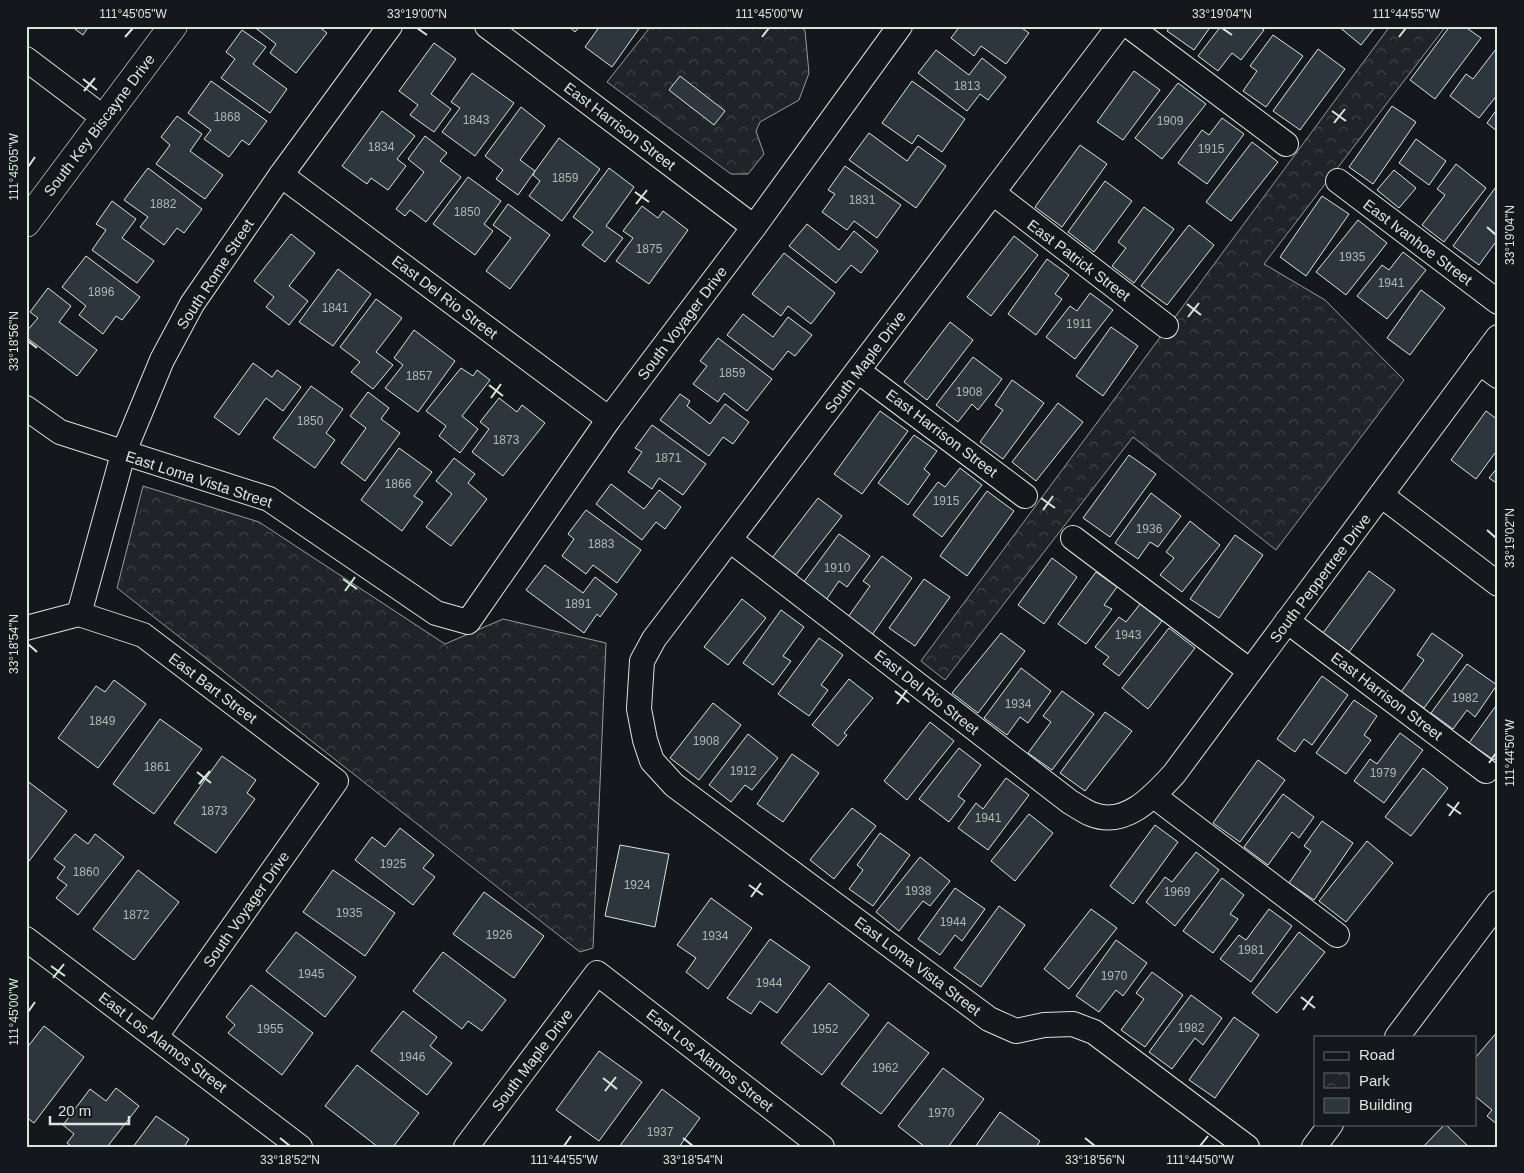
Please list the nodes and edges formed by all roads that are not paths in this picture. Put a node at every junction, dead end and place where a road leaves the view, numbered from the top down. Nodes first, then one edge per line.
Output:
1 (173, 26) edge
2 (390, 26) edge
3 (487, 26) edge
4 (1119, 26) edge
5 (1129, 26) edge
6 (890, 30) edge
7 (26, 58) edge
8 (104, 118) junction
9 (1286, 144) dead end
10 (281, 175) junction
11 (1338, 181) dead end
12 (993, 193) junction
13 (26, 223) edge
14 (754, 226) junction
15 (1498, 302) edge
16 (1166, 326) dead end
17 (1498, 337) edge
18 (1479, 362) junction
19 (858, 371) junction
20 (1498, 376) edge
21 (26, 408) edge
22 (609, 419) junction
23 (123, 454) junction
24 (1380, 495) junction
25 (1025, 496) dead end
26 (1073, 538) dead end
27 (730, 540) junction
28 (1498, 584) edge
29 (79, 614) junction
30 (1288, 621) junction
31 (468, 622) joint
32 (26, 628) edge
33 (1250, 671) junction
34 (639, 709) joint
35 (1486, 771) dead end
36 (336, 781) joint
37 (1154, 796) junction
38 (1134, 811) joint
39 (1498, 903) edge
40 (1337, 935) dead end
41 (26, 939) edge
42 (597, 973) joint
43 (156, 1036) junction
44 (1398, 1036) edge
45 (1330, 1126) edge
46 (300, 1147) edge
47 (466, 1147) edge
48 (822, 1147) edge
49 (1247, 1147) edge
50 (1314, 1147) edge

1 - 8 street, South Key Biscayne Drive
2 - 10 street, South Rome Street
3 - 14 street, East Harrison Street
4 - 12 street, South Maple Drive
5 - 9 street
6 - 14 street, South Voyager Drive
7 - 8 street
8 - 13 street, South Key Biscayne Drive
10 - 22 street, East Del Rio Street
10 - 23 street, South Rome Street
11 - 15 street, East Ivanhoe Street
12 - 16 street, East Patrick Street
12 - 19 street, South Maple Drive
14 - 22 street, South Voyager Drive
17 - 18 street, South Peppertree Drive
18 - 20 street
18 - 24 street, South Peppertree Drive
19 - 25 street, East Harrison Street
19 - 27 street, South Maple Drive
21 - 23 street, East Loma Vista Street
22 - 31 street, South Voyager Drive
23 - 29 street, South Rome Street
23 - 31 street, East Loma Vista Street
24 - 28 street
24 - 30 street, South Peppertree Drive
26 - 33 street
27 - 34 street, South Maple Drive
27 - 38 street, East Del Rio Street
29 - 32 street
29 - 36 street, East Bart Street
30 - 33 street, South Peppertree Drive
30 - 35 street, East Harrison Street
33 - 37 street, South Peppertree Drive
34 - 49 street, East Loma Vista Street
36 - 43 street, South Voyager Drive
37 - 38 street, South Peppertree Drive
37 - 40 street
39 - 44 street
41 - 43 street, East Los Alamos Street
42 - 47 street, South Maple Drive
42 - 48 street, East Los Alamos Street
43 - 46 street, East Los Alamos Street
45 - 50 street

